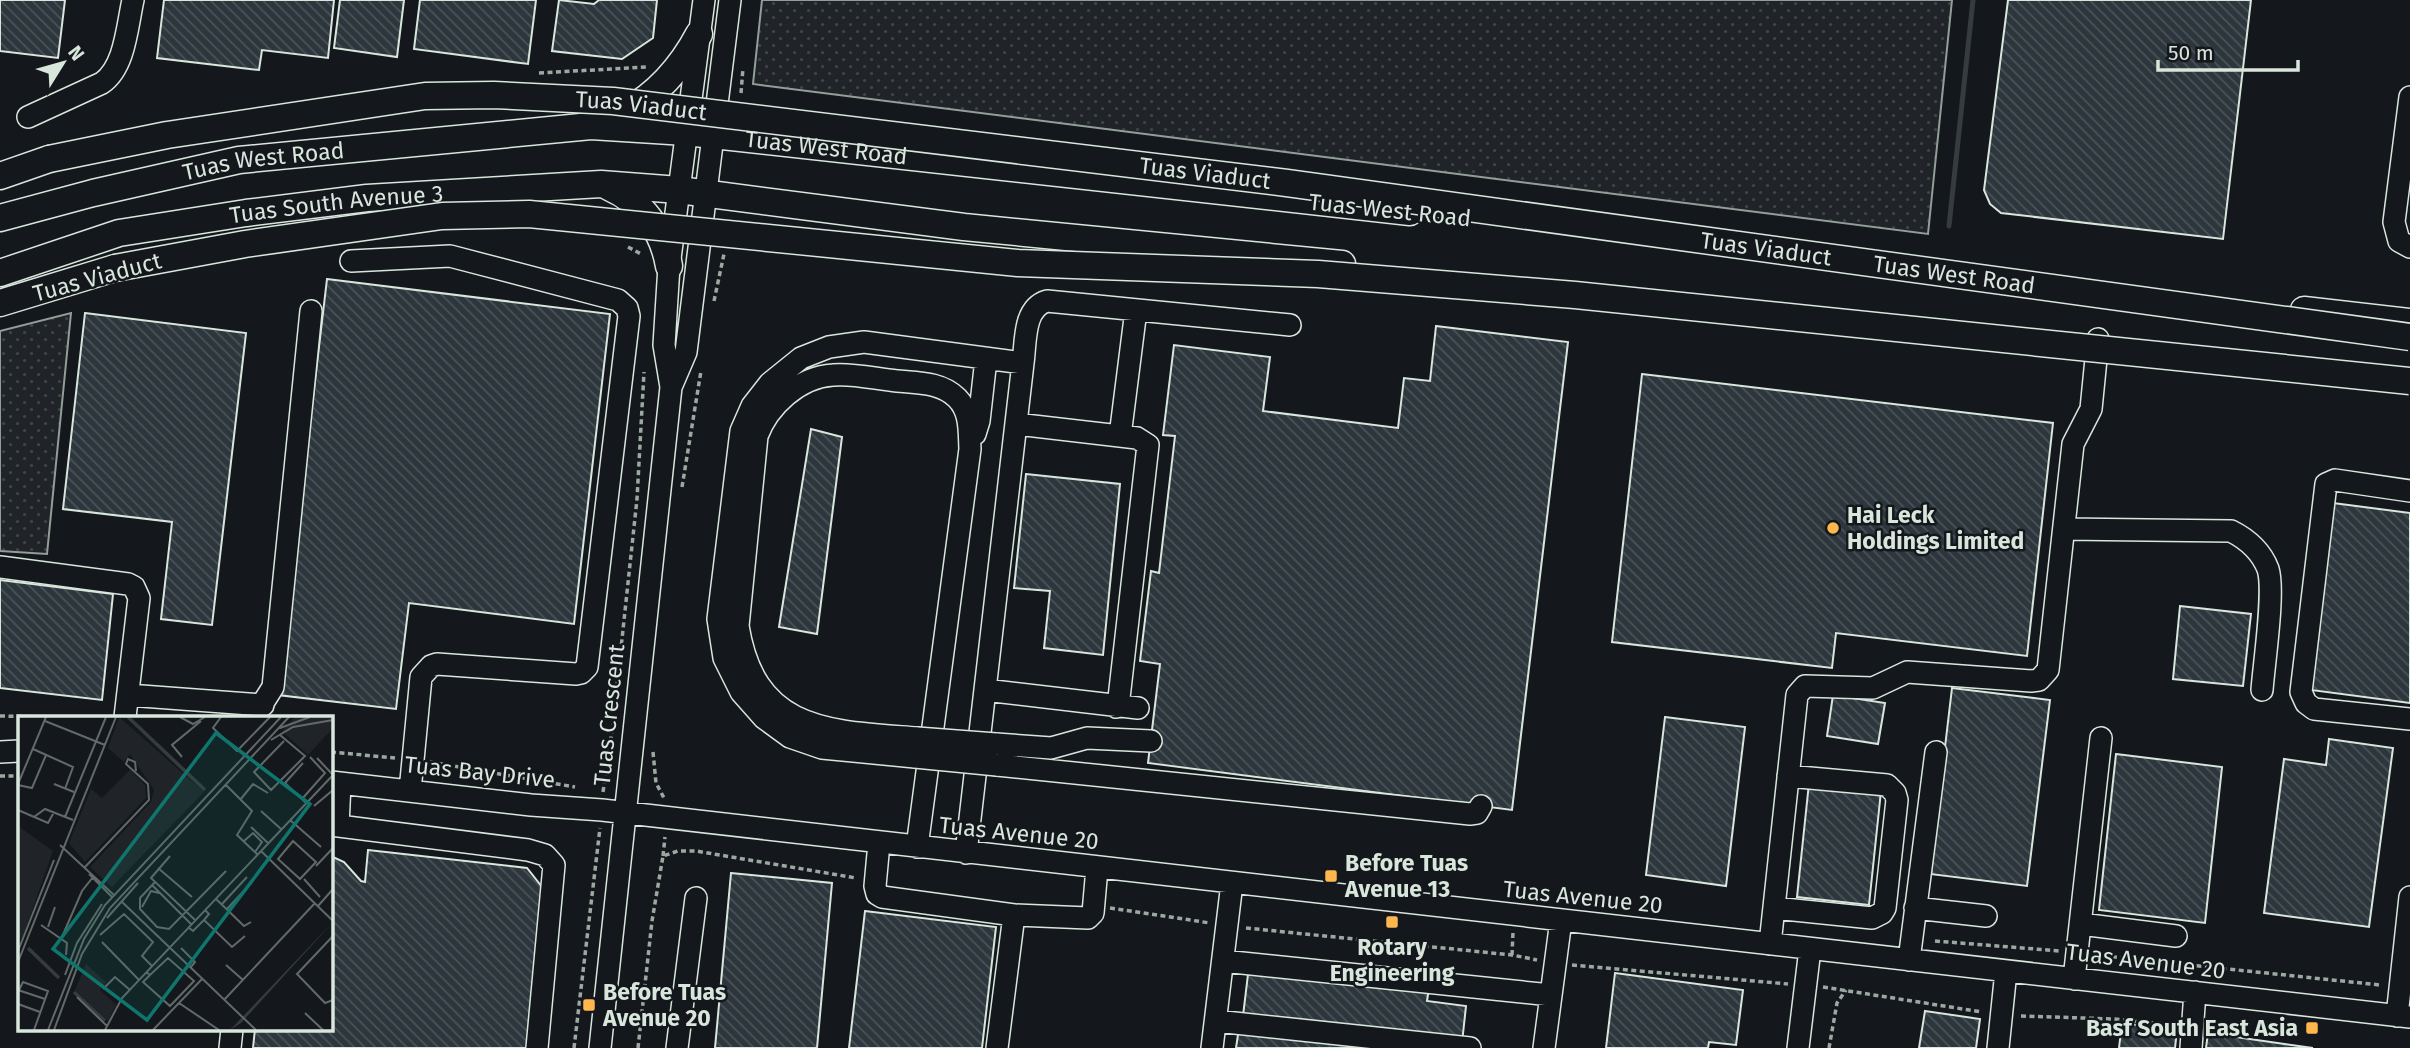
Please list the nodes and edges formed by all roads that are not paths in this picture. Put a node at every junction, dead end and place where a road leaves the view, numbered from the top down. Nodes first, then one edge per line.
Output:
1 (133, 0) edge
2 (705, 0) edge
3 (730, 0) edge
4 (699, 34) junction
5 (2410, 97) edge
6 (28, 117) dead end
7 (591, 126) junction
8 (685, 132) junction
9 (714, 136) junction
10 (0, 176) edge
11 (601, 184) junction
12 (679, 190) junction
13 (706, 193) junction
14 (0, 218) edge
15 (2410, 247) edge
16 (351, 261) dead end
17 (658, 264) junction
18 (0, 273) edge
19 (0, 303) edge
20 (1136, 310) junction
21 (311, 311) dead end
22 (2410, 322) edge
23 (1290, 325) dead end
24 (2410, 337) edge
25 (2098, 339) junction
26 (986, 359) junction
27 (1023, 363) junction
28 (2410, 373) edge
29 (2410, 381) edge
30 (671, 387) junction
31 (1016, 424) junction
32 (1120, 436) junction
33 (970, 449) junction
34 (2410, 491) edge
35 (2064, 529) junction
36 (0, 567) edge
37 (985, 690) junction
38 (2262, 690) dead end
39 (128, 695) junction
40 (1116, 707) junction
41 (1138, 708) dead end
42 (258, 711) edge
43 (125, 716) edge
44 (2410, 719) edge
45 (2101, 738) dead end
46 (1151, 741) dead end
47 (916, 748) junction
48 (18, 751) edge
49 (0, 752) edge
50 (1936, 752) dead end
51 (996, 755) junction
52 (1788, 776) junction
53 (336, 782) edge
54 (410, 790) junction
55 (1481, 806) dead end
56 (624, 814) junction
57 (334, 825) edge
58 (879, 843) junction
59 (917, 847) junction
60 (967, 853) junction
61 (1097, 868) junction
62 (1232, 883) junction
63 (2410, 897) edge
64 (696, 898) dead end
65 (1774, 908) junction
66 (1915, 908) junction
67 (1014, 915) junction
68 (1986, 916) dead end
69 (1561, 920) junction
70 (2081, 924) junction
71 (2176, 936) dead end
72 (1770, 944) junction
73 (1810, 949) junction
74 (1909, 960) junction
75 (1223, 961) junction
76 (2407, 961) edge
77 (2006, 971) junction
78 (2074, 979) junction
79 (2195, 992) junction
80 (1551, 995) junction
81 (2404, 1016) edge
82 (1216, 1021) junction
83 (232, 1030) edge
84 (230, 1048) edge
85 (537, 1048) edge
86 (600, 1048) edge
87 (677, 1048) edge
88 (997, 1048) edge
89 (1212, 1048) edge
90 (1470, 1048) edge
91 (1545, 1048) edge
92 (1798, 1048) edge
93 (1998, 1048) edge
94 (2191, 1048) edge

1 - 6 street
2 - 4 street, Tuas Crescent
3 - 9 street, Tuas Crescent
4 - 7 main road
4 - 8 street, Tuas Crescent
5 - 15 street
7 - 8 main road, Tuas West Road
7 - 14 main road, Tuas West Road
8 - 9 main road, Tuas West Road
8 - 12 street, Tuas Crescent
9 - 13 street, Tuas Crescent
9 - 22 main road, Tuas West Road
10 - 24 main road, Tuas Viaduct, bridge
11 - 12 main road, Tuas South Avenue 3
11 - 17 main road
11 - 18 main road, Tuas South Avenue 3
12 - 13 main road
12 - 17 street, Tuas Crescent
13 - 25 main road
13 - 30 street, Tuas Crescent
16 - 54 street
17 - 30 street, Tuas Crescent
19 - 29 main road, Tuas Viaduct, bridge
20 - 23 street
20 - 27 street
20 - 32 street
21 - 42 street
25 - 28 main road
25 - 35 street
26 - 27 street
26 - 33 street
26 - 47 street
27 - 31 street
30 - 56 street, Tuas Crescent
31 - 32 street
31 - 37 street
32 - 40 street
33 - 47 street
33 - 59 street
34 - 44 street
35 - 38 street
35 - 52 street
36 - 39 street
37 - 40 street
37 - 60 street
39 - 42 street
39 - 43 street
40 - 41 street
45 - 70 street
46 - 51 street
47 - 51 street, bridge
48 - 49 street
50 - 66 street
51 - 55 street
52 - 65 street
52 - 65 street
53 - 54 street, Tuas Bay Drive
53 - 57 street
54 - 56 street, Tuas Bay Drive
56 - 58 street, Tuas Avenue 20
56 - 86 street, Tuas Crescent
57 - 85 street
58 - 59 street, Tuas Avenue 20
58 - 67 street
59 - 60 street, Tuas Avenue 20
60 - 61 street, Tuas Avenue 20
61 - 62 street, Tuas Avenue 20
61 - 67 street
62 - 69 street, Tuas Avenue 20
62 - 75 street
63 - 76 street
64 - 87 street
65 - 72 street
66 - 68 street
66 - 74 street
67 - 88 street
69 - 72 street, Tuas Avenue 20
69 - 80 street
70 - 71 street
70 - 78 street
72 - 73 street, Tuas Avenue 20
73 - 74 street, Tuas Avenue 20
73 - 92 street
74 - 77 street, Tuas Avenue 20
75 - 80 street
75 - 82 street
76 - 81 street
77 - 78 street, Tuas Avenue 20
77 - 93 street
78 - 79 street, Tuas Avenue 20
79 - 81 street, Tuas Avenue 20
79 - 94 street
80 - 91 street
82 - 89 street
82 - 90 street
83 - 84 street

